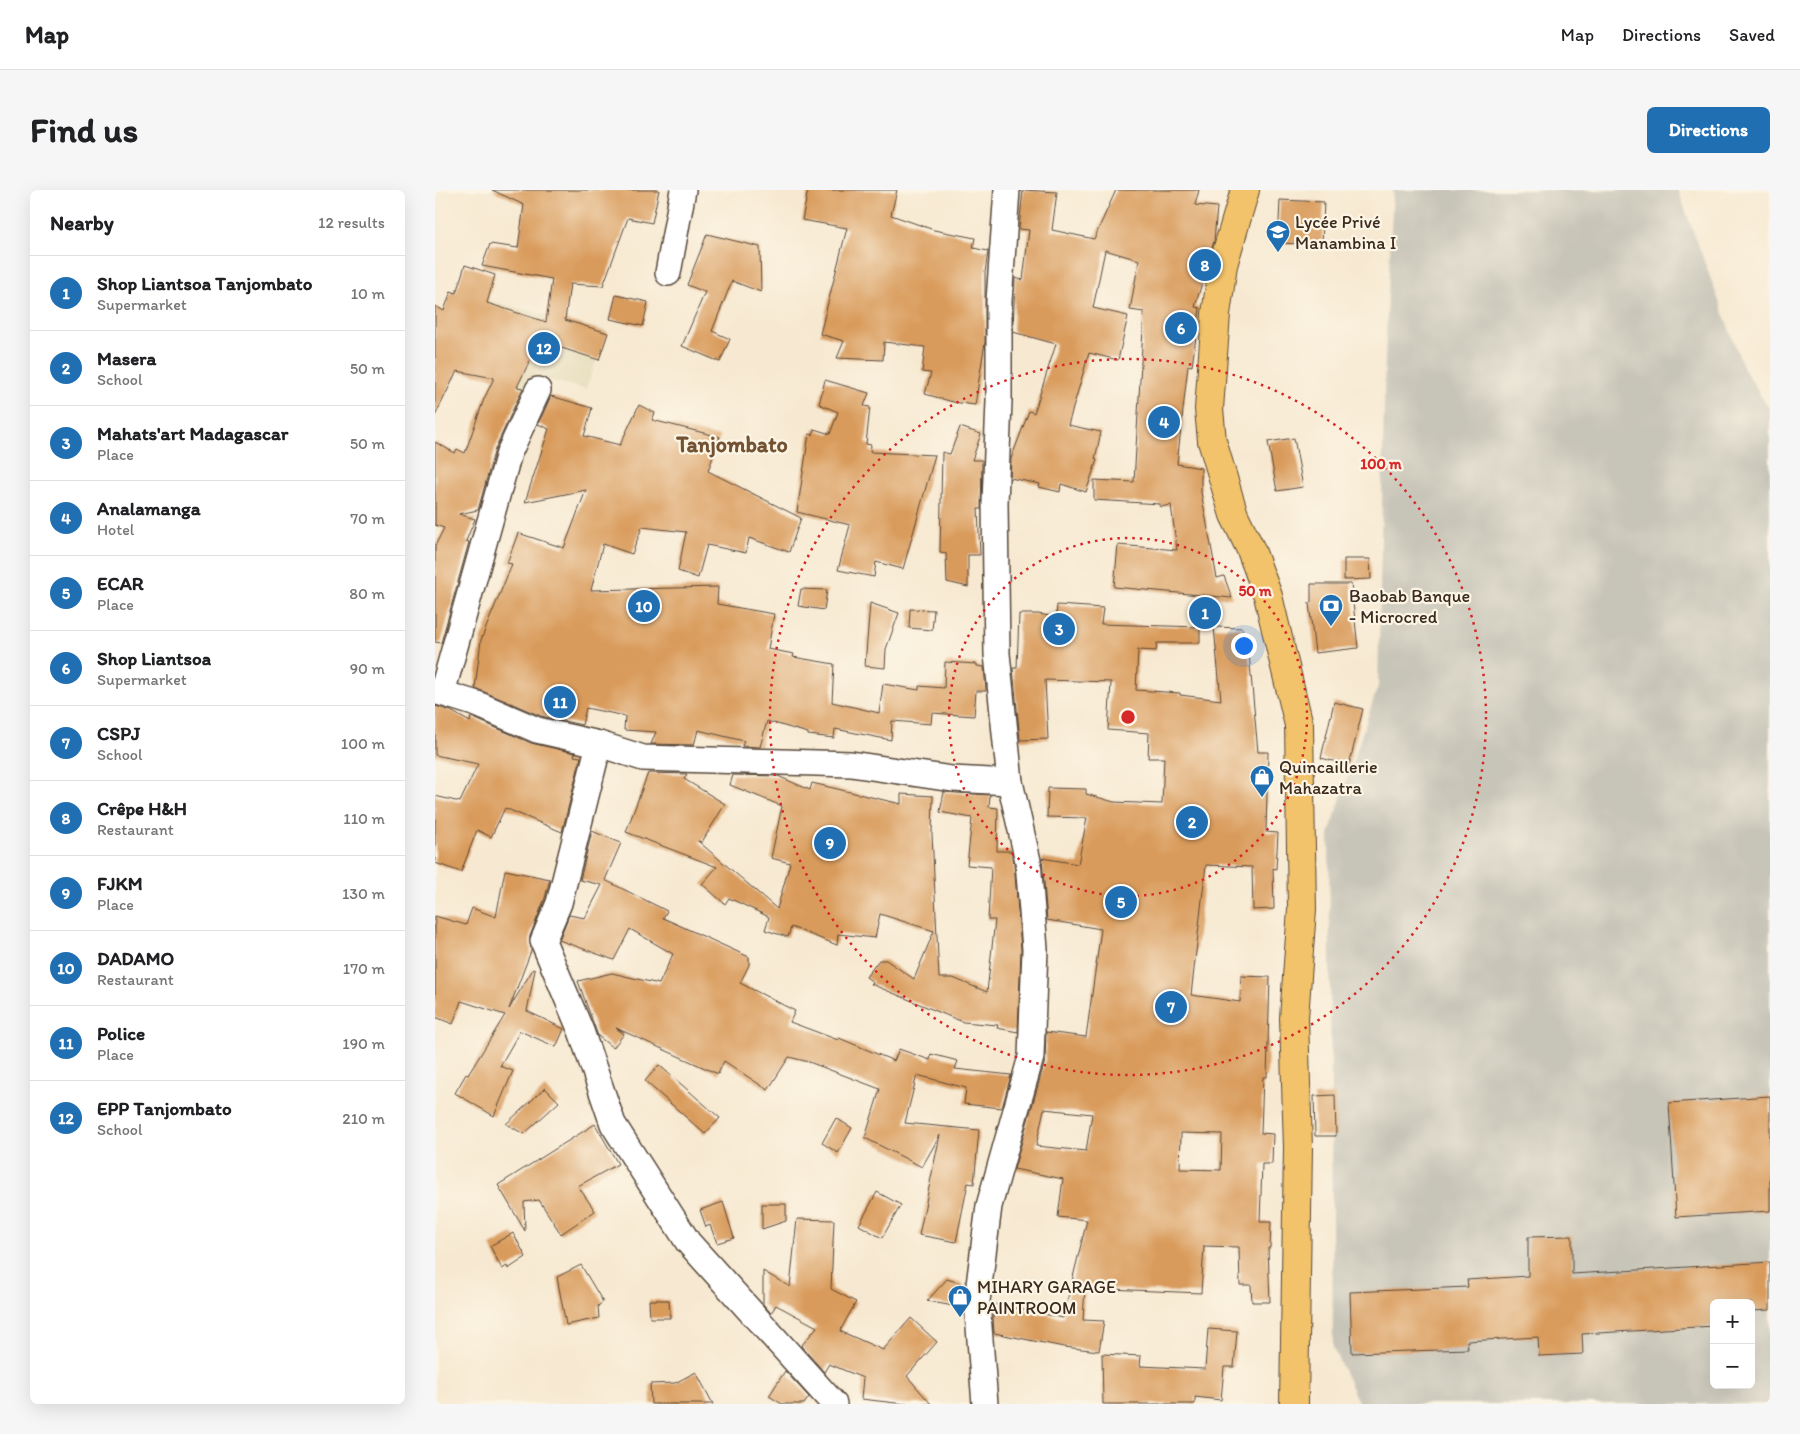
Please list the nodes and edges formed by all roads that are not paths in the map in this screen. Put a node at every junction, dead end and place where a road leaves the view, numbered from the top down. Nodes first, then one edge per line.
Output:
1 (683, 190) edge
2 (1007, 190) edge
3 (1245, 190) edge
4 (668, 273) dead end
5 (538, 390) dead end
6 (438, 692) edge
7 (599, 744) junction
8 (1010, 782) junction
9 (834, 1404) edge
10 (985, 1404) edge
11 (1293, 1404) edge

1 - 4 street
2 - 8 street
3 - 11 main road
5 - 6 street
6 - 7 street
7 - 8 street
7 - 9 street
8 - 10 street

